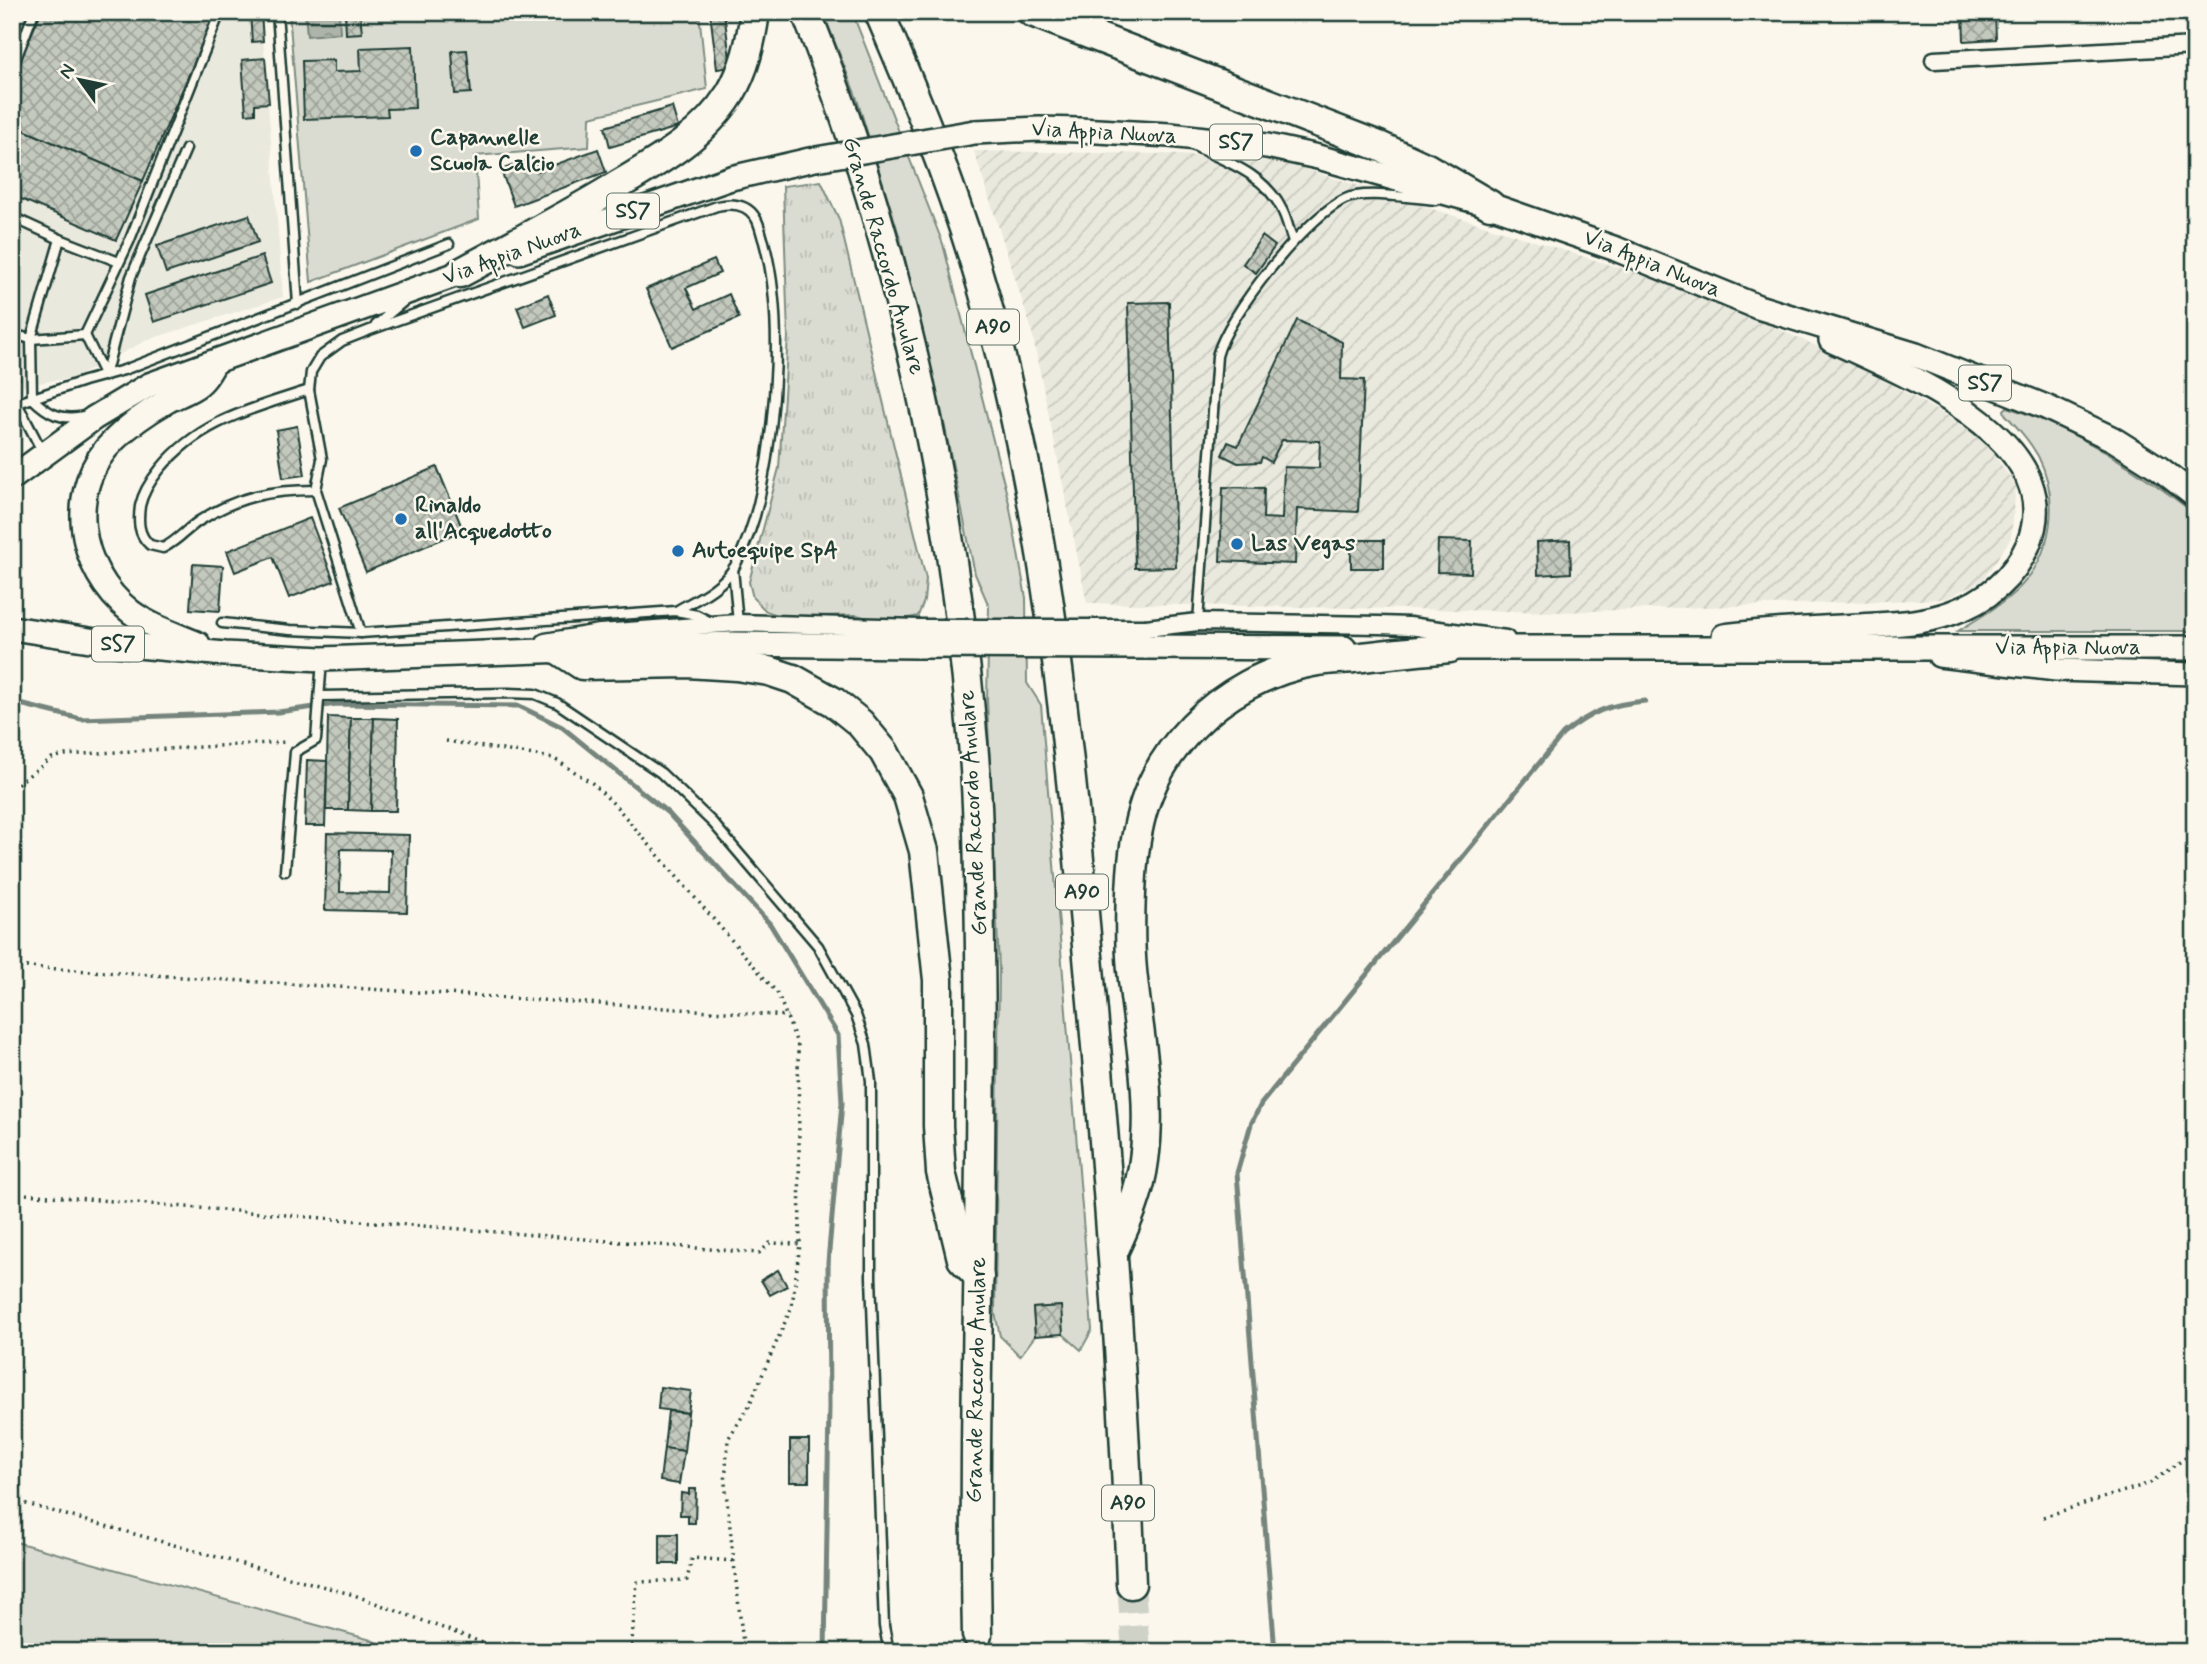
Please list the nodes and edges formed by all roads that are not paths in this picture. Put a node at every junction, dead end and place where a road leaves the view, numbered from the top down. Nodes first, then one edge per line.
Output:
1 (34, 12) edge
2 (220, 12) edge
3 (277, 12) edge
4 (755, 12) edge
5 (806, 12) edge
6 (879, 12) edge
7 (1032, 12) edge
8 (2195, 47) edge
9 (1934, 60) dead end
10 (12, 69) edge
11 (1170, 135) junction
12 (186, 149) dead end
13 (1490, 205) junction
14 (12, 217) edge
15 (60, 239) junction
16 (1293, 241) junction
17 (449, 244) dead end
18 (119, 262) junction
19 (460, 273) junction
20 (419, 288) junction
21 (298, 303) junction
22 (1758, 307) junction
23 (370, 330) junction
24 (12, 334) edge
25 (85, 335) junction
26 (31, 339) junction
27 (215, 362) junction
28 (105, 376) junction
29 (309, 390) junction
30 (33, 398) junction
31 (15, 404) edge
32 (107, 409) junction
33 (44, 454) junction
34 (2159, 468) junction
35 (12, 478) edge
36 (2195, 489) edge
37 (316, 490) junction
38 (2195, 496) edge
39 (733, 569) junction
40 (676, 611) junction
41 (1198, 622) junction
42 (222, 623) dead end
43 (738, 623) junction
44 (716, 625) junction
45 (12, 628) edge
46 (361, 633) junction
47 (918, 637) junction
48 (1145, 637) junction
49 (1562, 647) junction
50 (1634, 647) junction
51 (1450, 648) junction
52 (2195, 648) edge
53 (1885, 649) junction
54 (559, 650) junction
55 (481, 653) junction
56 (225, 654) junction
57 (322, 659) junction
58 (2195, 674) edge
59 (321, 696) junction
60 (285, 871) dead end
61 (1113, 1253) junction
62 (979, 1277) junction
63 (1131, 1584) tunnel mouth
64 (977, 1636) dead end
65 (889, 1652) edge

1 - 10 lane
2 - 18 lane
3 - 21 lane
4 - 19 highway
5 - 62 highway, Grande Raccordo Anulare
6 - 61 highway, A90
7 - 13 highway
8 - 9 street
11 - 13 main road, Via Appia Nuova / SS7
11 - 16 lane
11 - 19 main road, Via Appia Nuova / SS7, bridge
12 - 28 lane
13 - 16 lane
13 - 22 main road, Via Appia Nuova / SS7
14 - 15 lane
15 - 18 lane
15 - 26 lane
16 - 41 lane
17 - 21 lane
18 - 25 lane
19 - 20 main road, Via Appia Nuova / SS7
20 - 23 lane
20 - 27 main road, Via Appia Nuova / SS7
21 - 28 lane
22 - 34 main road, Via Appia Nuova / SS7
22 - 50 main road
23 - 29 lane
23 - 39 lane
24 - 26 lane
25 - 26 lane
25 - 28 lane
26 - 30 lane
27 - 32 main road, Via Appia Nuova
27 - 56 main road
28 - 30 lane
29 - 37 lane
29 - 37 lane
30 - 31 lane
30 - 32 lane
31 - 33 lane
32 - 33 main road, Via Appia Nuova
33 - 35 main road, Via Appia Nuova
34 - 36 street
34 - 38 main road, Via Appia Nuova / SS7
37 - 46 lane
39 - 40 lane
39 - 43 lane
40 - 44 lane
40 - 46 lane
41 - 48 street, Via Appia Nuova
41 - 49 street, Via Appia Nuova
42 - 46 lane
43 - 44 street, Via Appia Nuova
43 - 47 street, Via Appia Nuova
44 - 55 street, Via Appia Nuova
45 - 56 main road, Via Appia Nuova / SS7
47 - 48 main road, Via Appia Nuova / SS7, bridge
47 - 54 main road, Via Appia Nuova / SS7
48 - 51 main road, Via Appia Nuova / SS7
49 - 50 main road, Via Appia Nuova / SS7
49 - 51 main road, Via Appia Nuova / SS7
50 - 53 main road, Via Appia Nuova / SS7
51 - 61 highway
52 - 53 main road, Via Appia Nuova / SS7
53 - 58 street
54 - 55 main road, Via Appia Nuova / SS7
54 - 62 highway
55 - 57 main road, Via Appia Nuova / SS7
56 - 57 main road, Via Appia Nuova / SS7
57 - 59 lane
59 - 60 lane
59 - 65 lane
61 - 63 highway, A90
62 - 64 highway, Grande Raccordo Anulare

